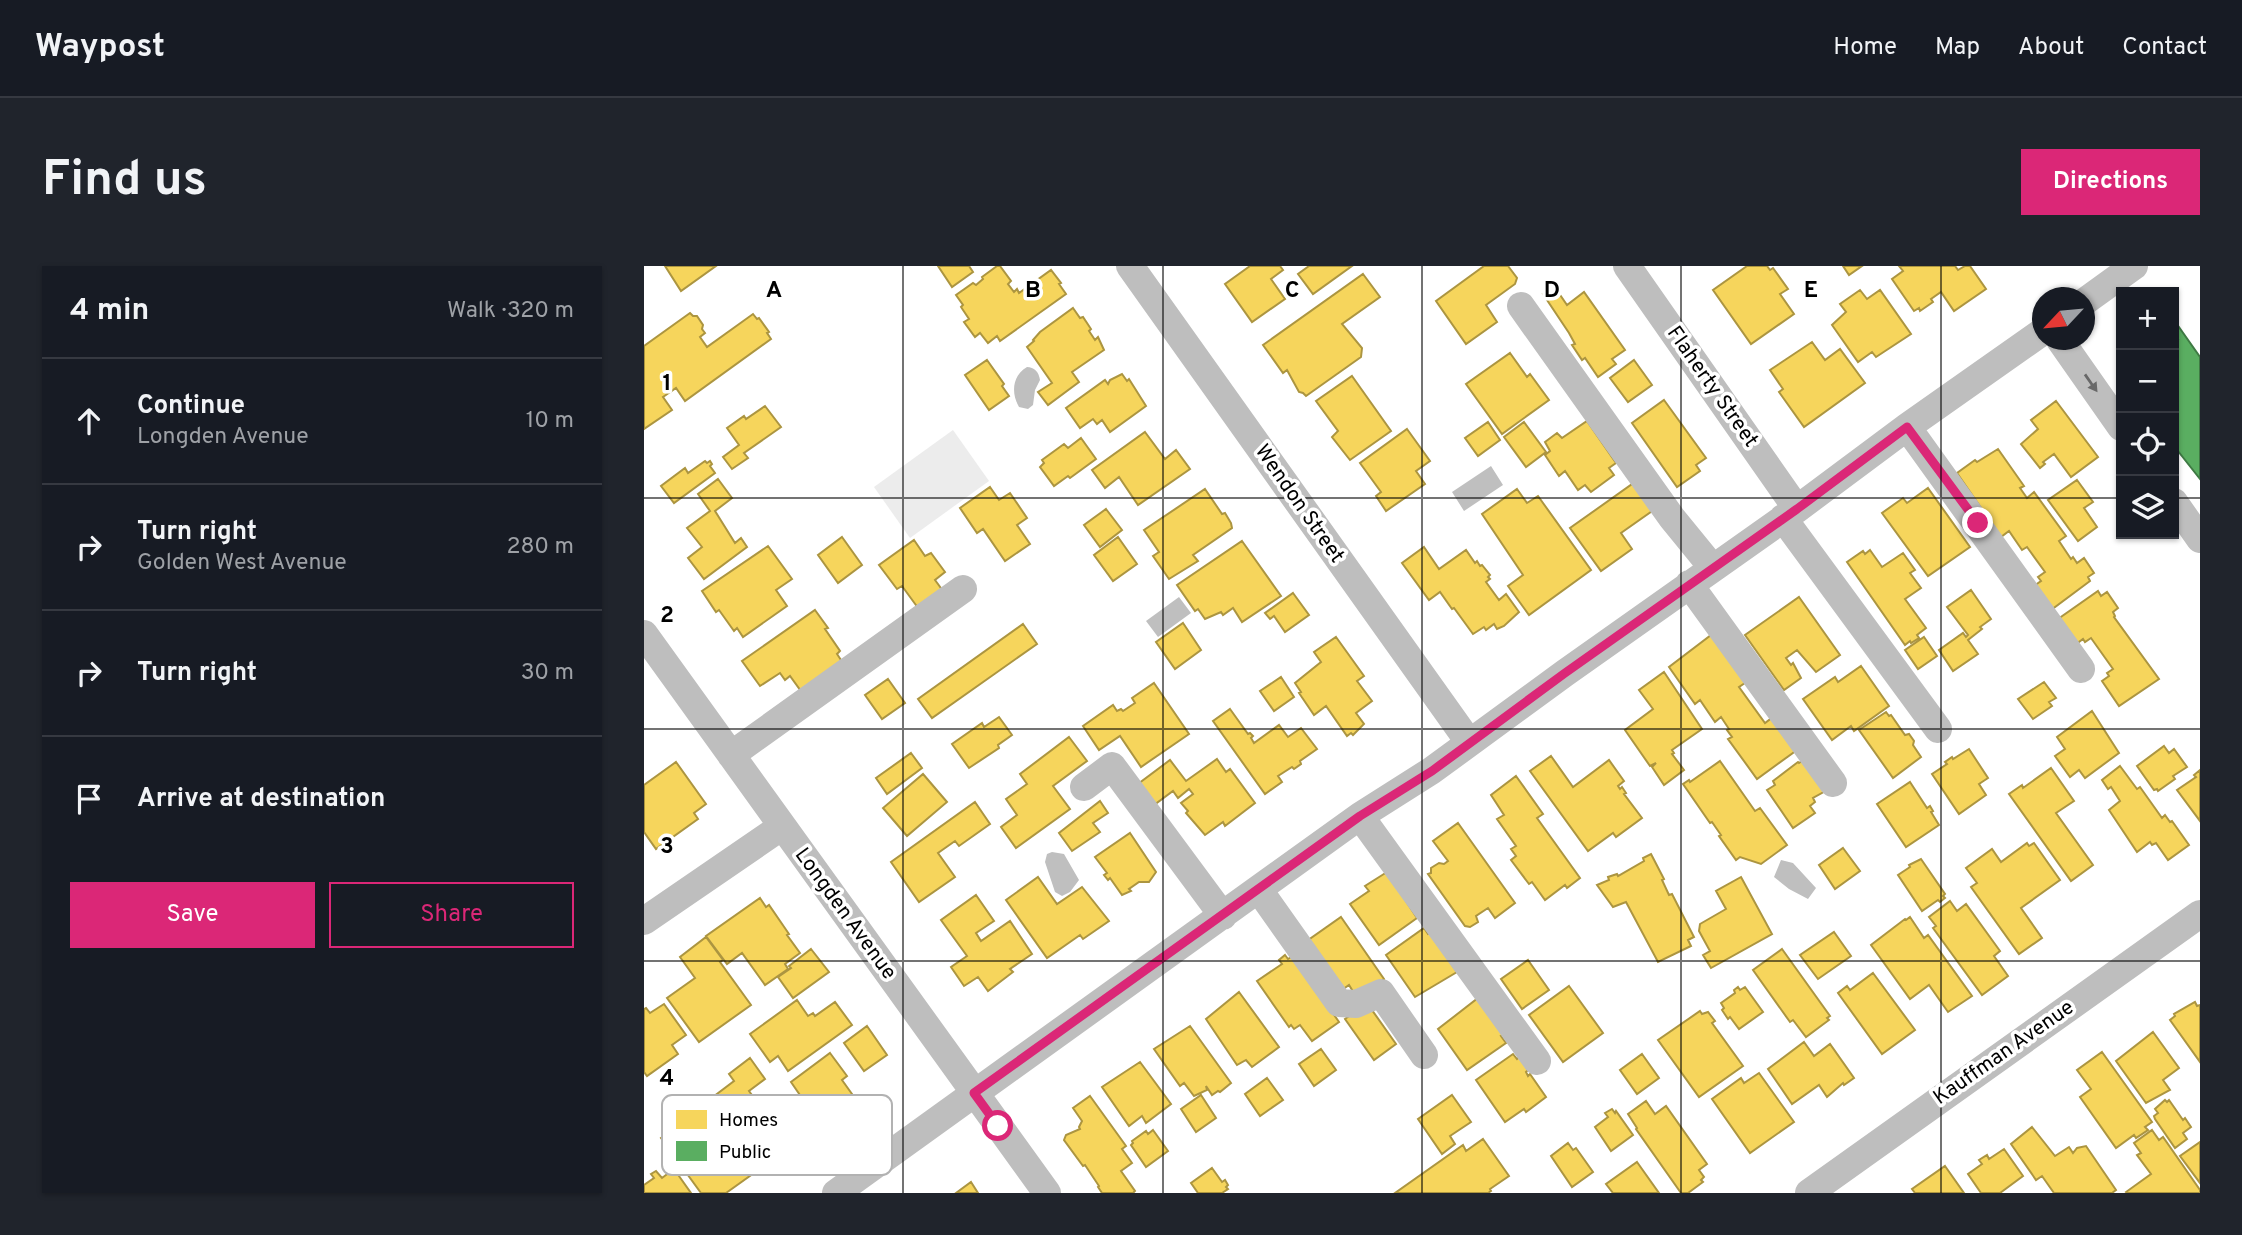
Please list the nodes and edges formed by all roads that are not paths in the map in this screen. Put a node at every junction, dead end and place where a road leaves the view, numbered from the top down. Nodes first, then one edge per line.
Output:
1 (1130, 266) edge
2 (1627, 266) edge
3 (2134, 266) edge
4 (2095, 294) edge
5 (1521, 306) dead end
6 (2032, 339) edge
7 (2067, 350) edge
8 (2116, 419) edge
9 (1907, 427) junction
10 (2179, 509) edge
11 (1790, 513) junction
12 (2200, 539) edge
13 (1713, 567) junction
14 (1689, 584) junction
15 (963, 589) dead end
16 (644, 634) edge
17 (2081, 668) dead end
18 (1938, 729) dead end
19 (1469, 742) junction
20 (731, 755) junction
21 (1833, 783) dead end
22 (1084, 787) dead end
23 (1360, 816) junction
24 (782, 827) junction
25 (1259, 890) junction
26 (2200, 914) edge
27 (1223, 916) junction
28 (644, 920) edge
29 (1424, 1055) dead end
30 (1537, 1061) dead end
31 (974, 1093) junction
32 (892, 1152) edge
33 (861, 1175) edge
34 (836, 1193) edge
35 (1047, 1193) edge
36 (1809, 1193) edge

1 - 19 street, Wendon Street
2 - 11 street, Flaherty Street
3 - 4 street
5 - 13 street
6 - 9 street
7 -> 8 street
9 - 11 street
9 - 17 street
10 - 12 street
11 - 13 street
11 - 18 street, Flaherty Street
13 - 14 street
14 - 19 street
14 - 21 street
15 - 20 street
16 - 20 street, Longden Avenue
19 - 23 street
20 - 24 street, Longden Avenue
22 - 27 street
23 - 25 street
23 - 30 street
24 - 28 street
24 - 31 street, Longden Avenue
25 - 27 street
25 - 29 street
26 - 36 street, Kauffman Avenue
27 - 31 street
31 - 32 street
31 - 35 street, Longden Avenue
33 - 34 street

